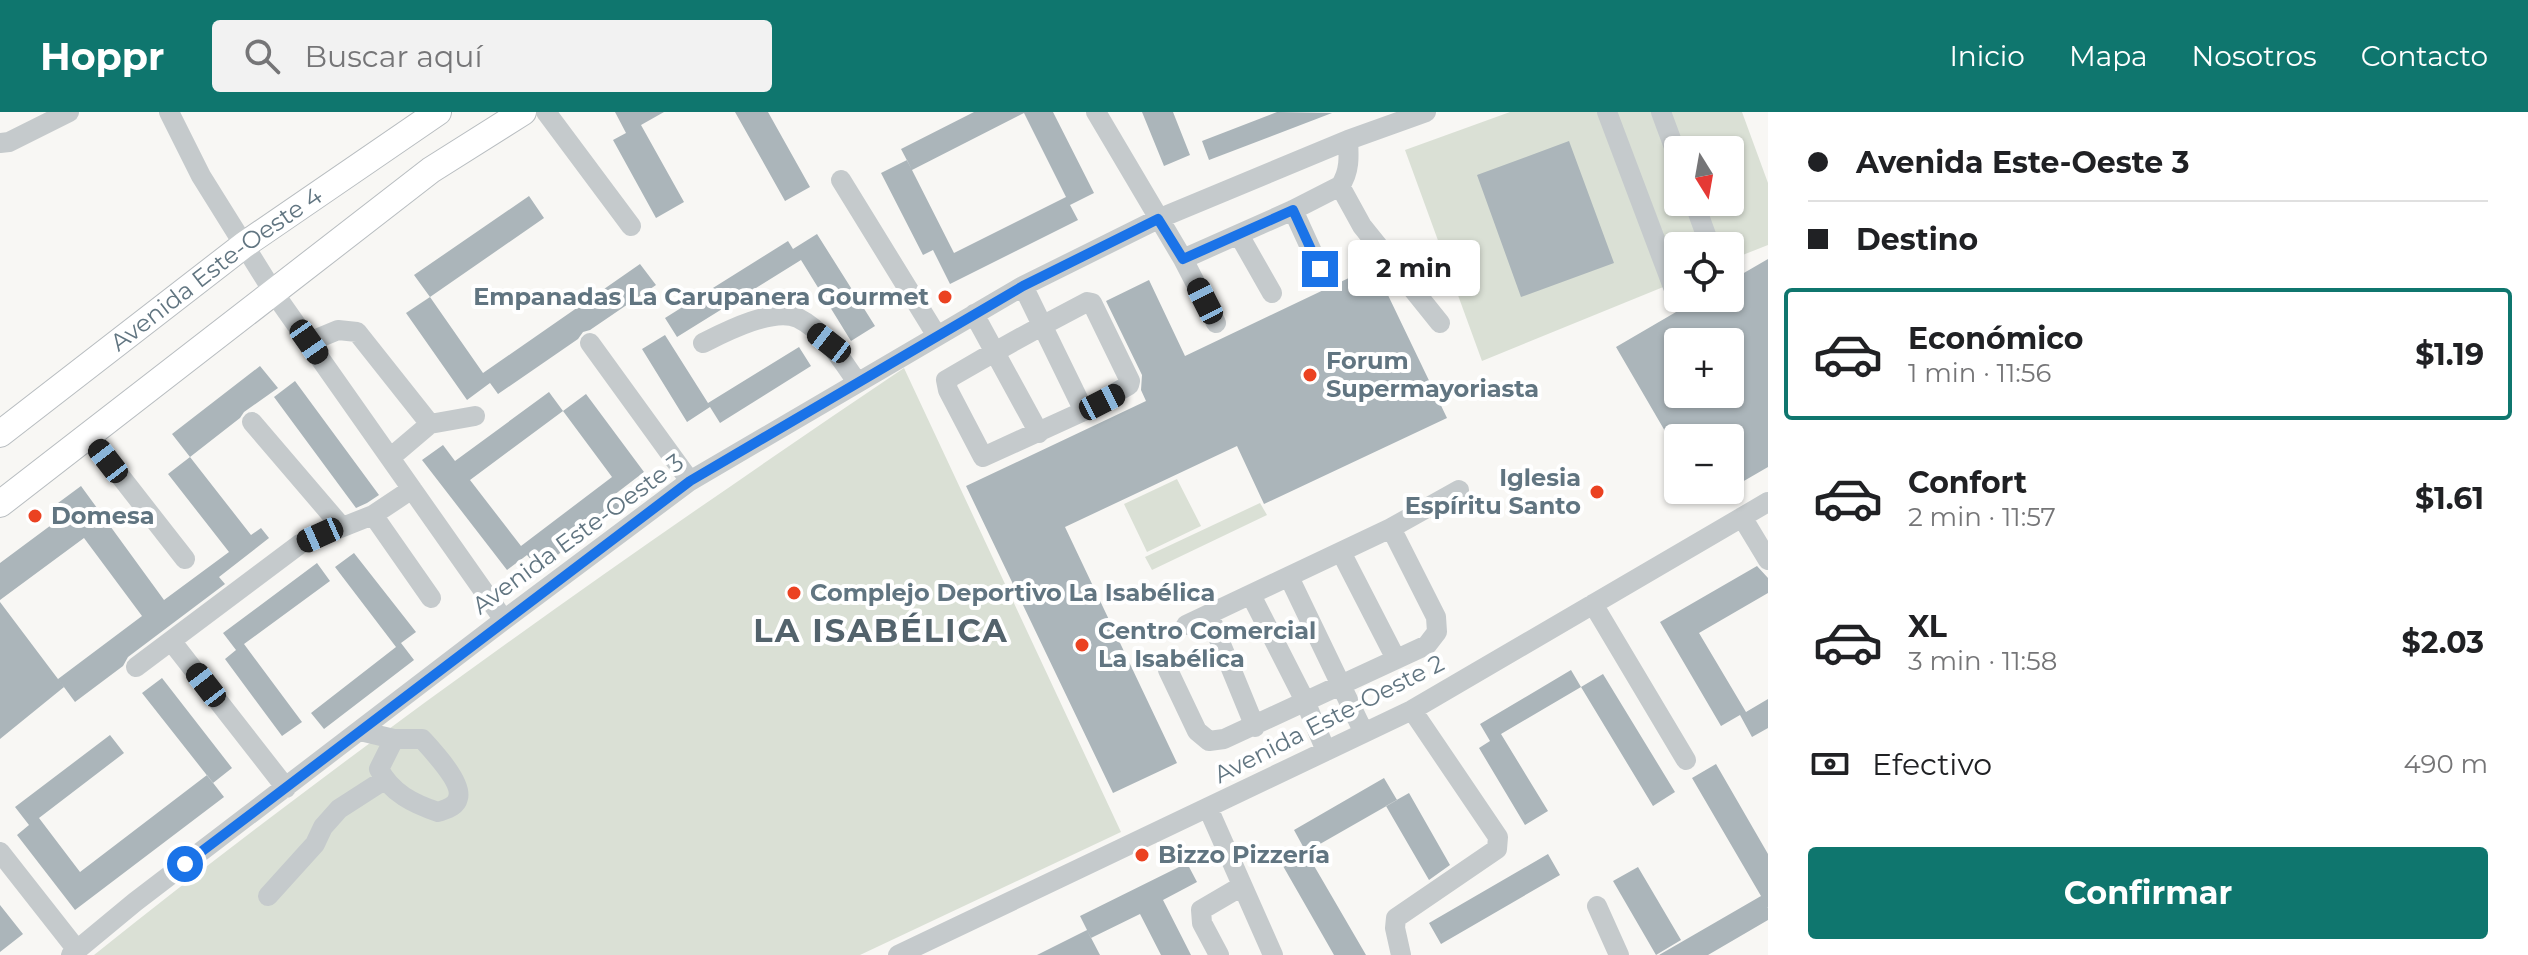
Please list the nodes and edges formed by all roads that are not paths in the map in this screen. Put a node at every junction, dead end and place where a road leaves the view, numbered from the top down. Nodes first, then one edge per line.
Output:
1 (69, 112) edge
2 (169, 112) edge
3 (438, 112) edge
4 (523, 112) edge
5 (546, 112) edge
6 (1096, 112) edge
7 (1426, 112) edge
8 (1607, 112) edge
9 (1661, 112) edge
10 (1373, 121) edge
11 (1670, 136) edge
12 (1348, 140) junction
13 (0, 143) edge
14 (841, 180) dead end
15 (1340, 186) junction
16 (1293, 210) junction
17 (1158, 219) junction
18 (631, 226) dead end
19 (1239, 235) junction
20 (244, 245) junction
21 (1183, 259) junction
22 (1664, 263) edge
23 (1320, 269) dead end
24 (1023, 286) junction
25 (274, 293) junction
26 (1272, 293) dead end
27 (974, 314) junction
28 (1216, 323) dead end
29 (1440, 323) dead end
30 (1044, 324) junction
31 (937, 336) junction
32 (309, 342) junction
33 (590, 343) dead end
34 (703, 343) dead end
35 (994, 351) junction
36 (857, 382) junction
37 (1084, 411) junction
38 (475, 416) dead end
39 (252, 422) dead end
40 (430, 424) junction
41 (1039, 433) junction
42 (0, 434) edge
43 (89, 436) junction
44 (390, 458) junction
45 (690, 481) junction
46 (412, 489) junction
47 (1459, 490) dead end
48 (1768, 502) edge
49 (0, 504) edge
50 (373, 515) junction
51 (1742, 517) junction
52 (341, 526) junction
53 (1391, 528) junction
54 (1341, 552) junction
55 (185, 559) dead end
56 (1768, 560) edge
57 (1289, 577) junction
58 (1251, 595) junction
59 (431, 598) dead end
60 (1593, 604) junction
61 (1209, 615) junction
62 (504, 620) junction
63 (1186, 625) dead end
64 (172, 642) junction
65 (1396, 659) junction
66 (136, 667) dead end
67 (1168, 670) dead end
68 (1340, 683) junction
69 (1305, 701) junction
70 (1412, 710) junction
71 (1255, 727) junction
72 (360, 731) junction
73 (1364, 733) junction
74 (394, 739) junction
75 (1326, 751) junction
76 (1686, 760) dead end
77 (384, 780) junction
78 (286, 788) junction
79 (1208, 808) junction
80 (0, 852) edge
81 (1242, 886) junction
82 (268, 896) dead end
83 (1597, 906) dead end
84 (74, 952) edge
85 (898, 955) edge
86 (1219, 955) edge
87 (1273, 955) edge
88 (1401, 955) edge
89 (1619, 955) edge

1 - 13 street
2 - 20 street
3 - 20 main road, Avenida Este-Oeste 4
4 - 25 main road
5 - 18 street
6 - 17 street
7 - 10 street, Avenida Este-Oeste 3
8 - 22 street
9 - 11 street
10 - 12 street, Avenida Este-Oeste 3
12 - 15 street
12 - 17 street, Avenida Este-Oeste 3
14 - 31 street
15 - 16 street
15 - 29 street
16 - 19 street
16 - 23 street
17 - 21 street
17 - 24 street, Avenida Este-Oeste 3
19 - 21 street
19 - 26 street
20 - 25 street
20 - 42 main road, Avenida Este-Oeste 4
21 - 28 street
24 - 27 street, Avenida Este-Oeste 3
24 - 30 street
25 - 32 street
25 - 43 main road
27 - 31 street, Avenida Este-Oeste 3
27 - 35 street
30 - 35 street
30 - 37 street
30 - 37 street
31 - 36 street, Avenida Este-Oeste 3
32 - 40 street
32 - 44 street
33 - 45 street
34 - 36 street
35 - 41 street
35 - 41 street
36 - 45 street, Avenida Este-Oeste 3
37 - 41 street
38 - 40 street
39 - 52 street
40 - 44 street
43 - 49 main road
43 - 55 street
44 - 46 street
45 - 62 street, Avenida Este-Oeste 3
46 - 50 street
46 - 62 street
47 - 53 street
48 - 51 street, Avenida Este-Oeste 2
50 - 52 street
50 - 59 street
51 - 56 street
51 - 60 street, Avenida Este-Oeste 2
52 - 64 street
53 - 54 street
53 - 65 street
54 - 57 street
54 - 65 street
57 - 58 street
57 - 68 street
58 - 61 street
58 - 69 street
60 - 70 street, Avenida Este-Oeste 2
60 - 76 street
61 - 63 street
61 - 71 street
62 - 72 street, Avenida Este-Oeste 3
64 - 66 street
64 - 78 street
65 - 68 street
67 - 71 street
68 - 69 street
68 - 73 street
69 - 71 street
69 - 75 street
70 - 73 street, Avenida Este-Oeste 2
70 - 88 street
72 - 74 street
72 - 78 street, Avenida Este-Oeste 3
73 - 75 street, Avenida Este-Oeste 2
74 - 77 street
74 - 77 street
75 - 79 street, Avenida Este-Oeste 2
77 - 82 street
78 - 84 street, Avenida Este-Oeste 3
79 - 81 street
79 - 85 street, Avenida Este-Oeste 2
80 - 84 street
81 - 86 street
81 - 87 street
83 - 89 street

